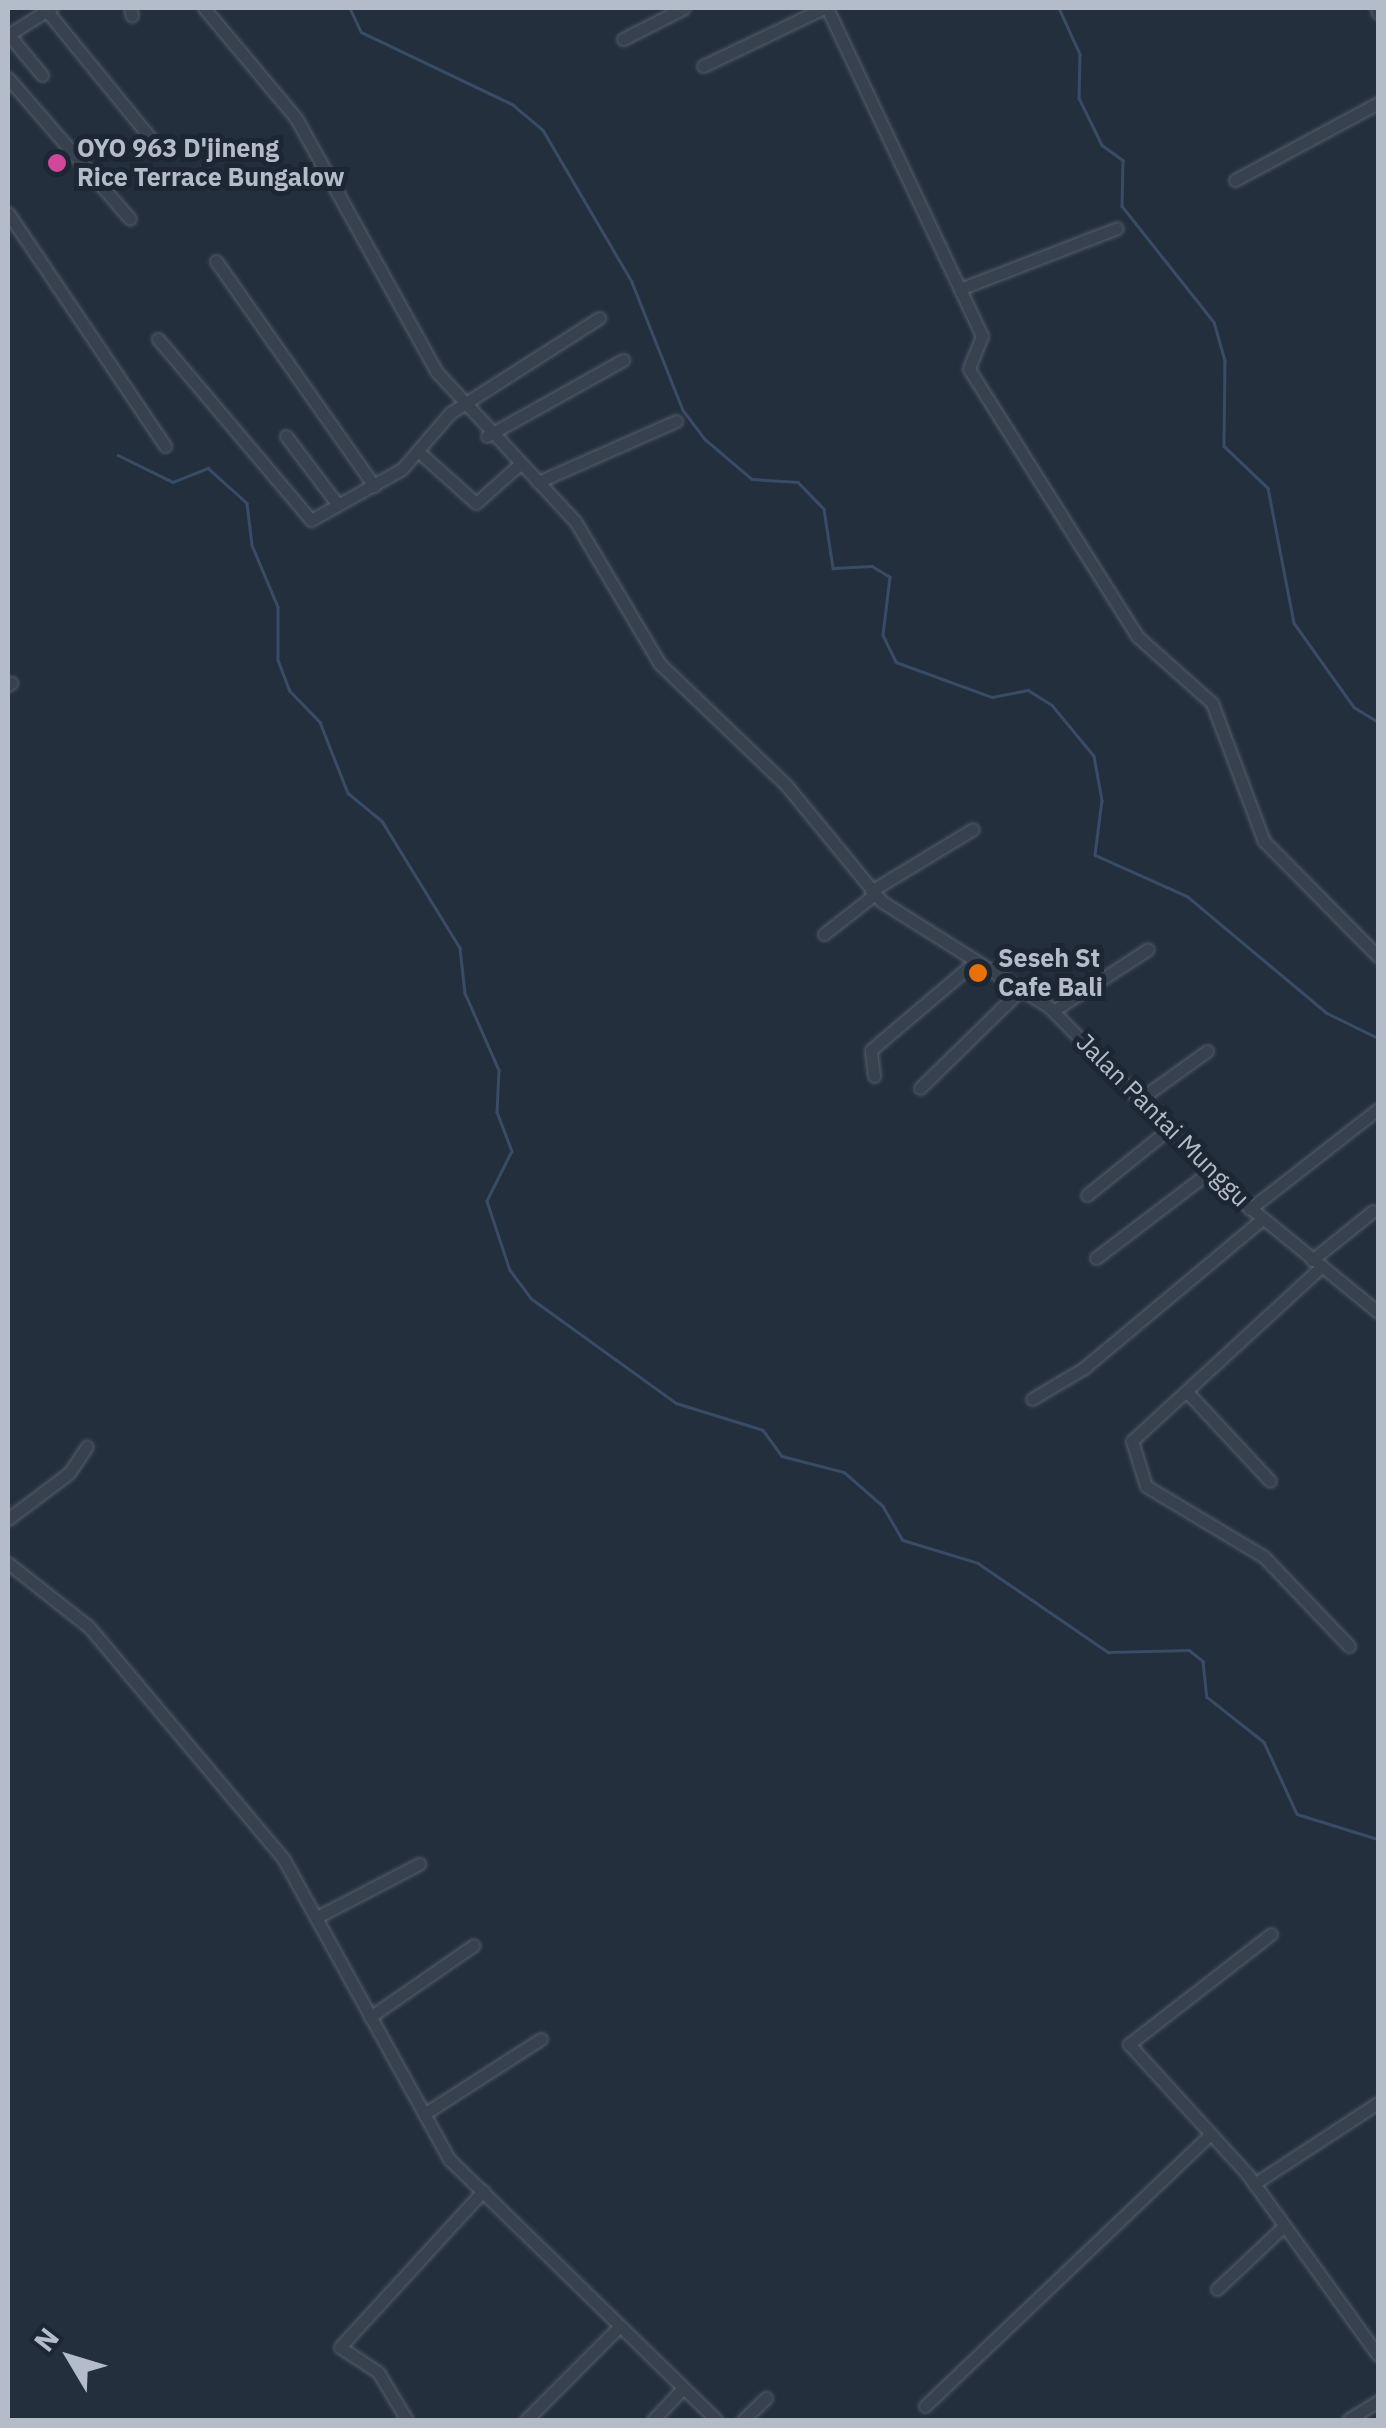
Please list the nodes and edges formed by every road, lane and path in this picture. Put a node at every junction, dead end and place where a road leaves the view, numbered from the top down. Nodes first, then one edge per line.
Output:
1 (204, 8) edge
2 (684, 8) edge
3 (826, 8) edge
4 (48, 9) edge
5 (8, 35) edge
6 (623, 38) dead end
7 (703, 66) dead end
8 (42, 75) dead end
9 (8, 78) edge
10 (1378, 103) edge
11 (157, 146) dead end
12 (1234, 180) dead end
13 (8, 213) edge
14 (130, 220) dead end
15 (1117, 228) dead end
16 (216, 261) dead end
17 (960, 290) junction
18 (599, 318) dead end
19 (158, 339) dead end
20 (623, 360) dead end
21 (464, 407) junction
22 (676, 420) dead end
23 (286, 436) dead end
24 (488, 436) junction
25 (164, 446) dead end
26 (420, 454) junction
27 (520, 464) junction
28 (538, 482) junction
29 (374, 486) junction
30 (338, 505) junction
31 (973, 830) dead end
32 (873, 892) junction
33 (824, 934) dead end
34 (1148, 949) dead end
35 (1378, 956) edge
36 (976, 961) junction
37 (1022, 988) junction
38 (1053, 1011) junction
39 (1207, 1051) dead end
40 (874, 1076) dead end
41 (920, 1088) dead end
42 (1143, 1097) junction
43 (1378, 1109) edge
44 (1170, 1128) junction
45 (1210, 1171) junction
46 (1086, 1195) dead end
47 (1250, 1209) junction
48 (1373, 1211) dead end
49 (1262, 1219) junction
50 (1096, 1258) dead end
51 (1316, 1264) junction
52 (1377, 1308) edge
53 (1188, 1393) junction
54 (1032, 1398) dead end
55 (87, 1446) dead end
56 (1270, 1481) dead end
57 (8, 1518) edge
58 (8, 1562) edge
59 (1349, 1646) dead end
60 (418, 1864) dead end
61 (319, 1916) junction
62 (1271, 1934) dead end
63 (474, 1944) dead end
64 (370, 2017) junction
65 (541, 2039) dead end
66 (1378, 2103) edge
67 (424, 2114) junction
68 (1209, 2136) junction
69 (1254, 2184) junction
70 (482, 2191) junction
71 (1282, 2228) junction
72 (1217, 2289) dead end
73 (620, 2326) junction
74 (1378, 2355) edge
75 (684, 2388) junction
76 (766, 2398) dead end
77 (1378, 2401) edge
78 (925, 2406) dead end
79 (408, 2420) edge
80 (526, 2420) edge
81 (653, 2420) edge
82 (716, 2420) edge
83 (743, 2420) edge
84 (1348, 2420) edge

1 - 21 street, Jalan Pantai Munggu
2 - 6 street
3 - 7 street
3 - 17 street
4 - 5 street
4 - 11 street
5 - 8 street
9 - 14 street
10 - 12 street
13 - 25 street
15 - 17 street
16 - 29 street
17 - 35 street
18 - 21 street
19 - 30 street
20 - 24 street
21 - 24 street, Jalan Pantai Munggu
21 - 26 street
22 - 28 street
23 - 30 street
24 - 27 street, Jalan Pantai Munggu
26 - 27 street
26 - 29 street
27 - 28 street, Jalan Pantai Munggu
28 - 32 street, Jalan Pantai Munggu
29 - 30 street
31 - 32 street
32 - 33 street
32 - 36 street, Jalan Pantai Munggu
34 - 38 street
36 - 37 street, Jalan Pantai Munggu
36 - 40 street
37 - 38 street, Jalan Pantai Munggu
37 - 41 street
38 - 42 street, Jalan Pantai Munggu
39 - 42 street
42 - 44 street, Jalan Pantai Munggu
43 - 47 street
44 - 45 street, Jalan Pantai Munggu
44 - 46 street
45 - 47 street, Jalan Pantai Munggu
45 - 50 street
47 - 49 street, Jalan Pantai Munggu
48 - 51 street
49 - 51 street, Jalan Pantai Munggu
49 - 54 street
51 - 52 street, Jalan Pantai Munggu
51 - 53 street
53 - 56 street
53 - 59 street
55 - 57 street
58 - 61 street
60 - 61 street
61 - 64 street
62 - 68 street
63 - 64 street
64 - 67 street
65 - 67 street
66 - 69 street
67 - 70 street
68 - 69 street
68 - 78 street
69 - 71 street
70 - 73 street
70 - 79 street
71 - 72 street
71 - 74 street
73 - 75 street
73 - 80 street
75 - 81 street
75 - 82 street
76 - 83 street
77 - 84 street

